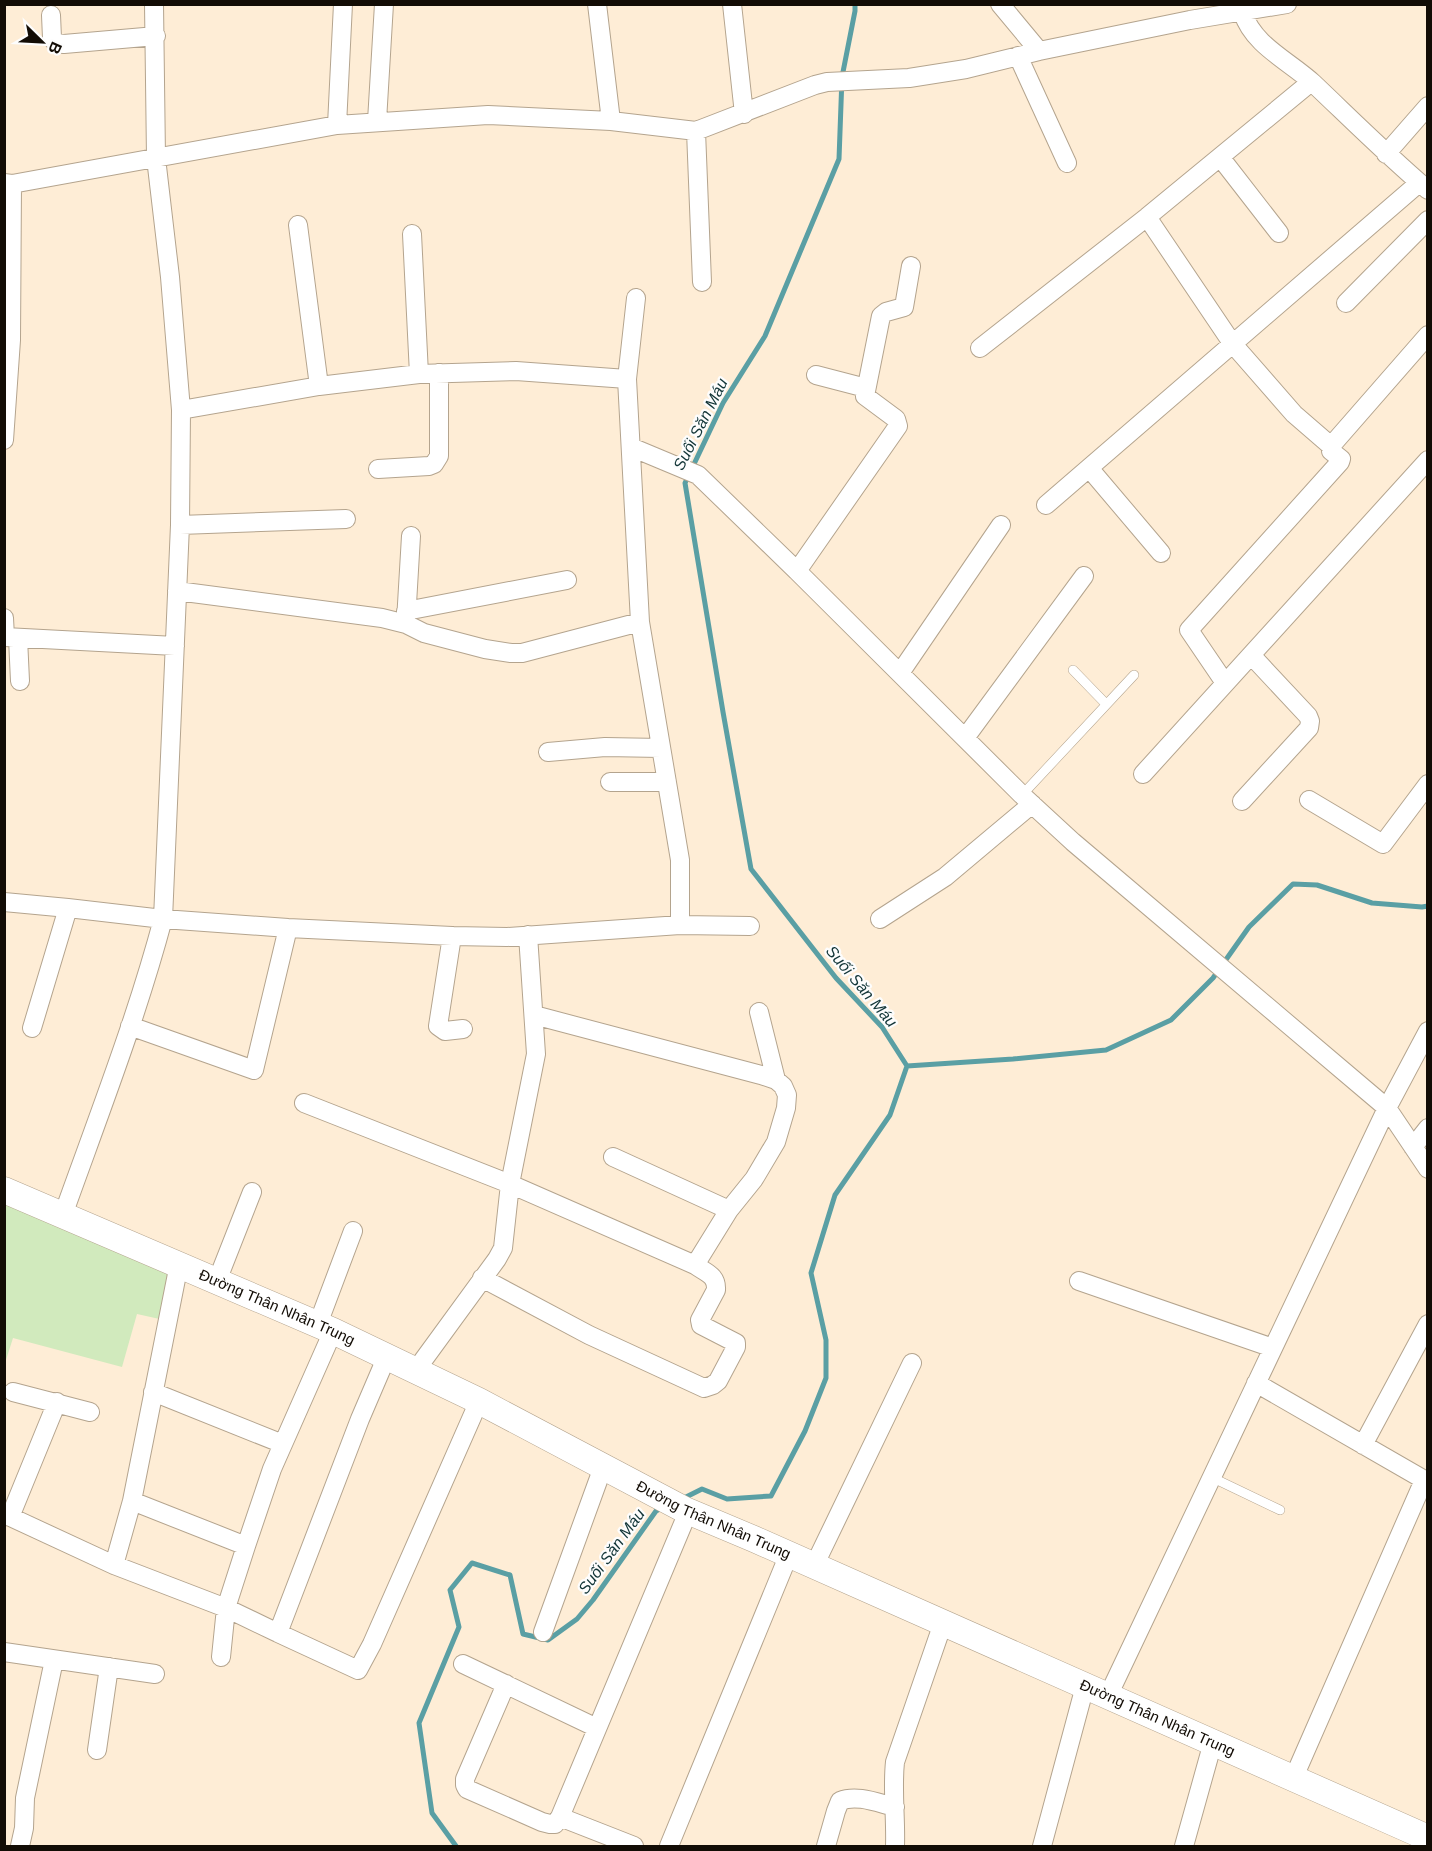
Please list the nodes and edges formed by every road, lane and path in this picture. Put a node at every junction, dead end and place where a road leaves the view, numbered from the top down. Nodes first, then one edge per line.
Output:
1 (154, 4) edge
2 (343, 4) edge
3 (384, 4) edge
4 (597, 4) edge
5 (732, 4) edge
6 (1000, 4) edge
7 (1287, 4) edge
8 (1189, 12) edge
9 (1243, 12) junction
10 (51, 15) dead end
11 (156, 36) junction
12 (1039, 51) junction
13 (1018, 56) junction
14 (1311, 82) junction
15 (1428, 106) edge
16 (744, 114) junction
17 (377, 121) junction
18 (611, 121) junction
19 (337, 125) junction
20 (696, 131) junction
21 (1386, 154) junction
22 (1220, 157) junction
23 (156, 158) junction
24 (1067, 164) dead end
25 (8, 184) edge
26 (1423, 187) edge
27 (1147, 217) junction
28 (1428, 220) edge
29 (298, 225) dead end
30 (1279, 233) dead end
31 (412, 234) dead end
32 (911, 266) dead end
33 (702, 282) dead end
34 (636, 298) dead end
35 (1346, 303) dead end
36 (1428, 335) edge
37 (1232, 343) junction
38 (980, 348) dead end
39 (439, 373) junction
40 (419, 374) junction
41 (816, 375) dead end
42 (627, 379) junction
43 (319, 386) junction
44 (866, 388) junction
45 (180, 410) junction
46 (4, 440) edge
47 (1331, 446) junction
48 (631, 447) junction
49 (1428, 460) edge
50 (1089, 468) junction
51 (378, 469) dead end
52 (1046, 505) dead end
53 (346, 519) dead end
54 (180, 525) junction
55 (1001, 525) dead end
56 (411, 536) dead end
57 (1161, 554) dead end
58 (797, 571) junction
59 (1084, 576) dead end
60 (567, 580) dead end
61 (177, 591) junction
62 (4, 618) edge
63 (406, 618) junction
64 (640, 622) junction
65 (18, 638) junction
66 (175, 646) junction
67 (1251, 655) junction
68 (1073, 670) dead end
69 (900, 673) junction
70 (1134, 675) dead end
71 (20, 681) dead end
72 (1225, 683) junction
73 (1106, 704) junction
74 (965, 738) junction
75 (661, 748) junction
76 (548, 752) dead end
77 (1143, 774) dead end
78 (610, 782) dead end
79 (667, 782) junction
80 (1428, 784) edge
81 (1027, 799) junction
82 (1309, 800) dead end
83 (1242, 801) dead end
84 (4, 902) edge
85 (68, 908) junction
86 (163, 919) junction
87 (880, 920) dead end
88 (680, 925) junction
89 (750, 926) dead end
90 (288, 928) junction
91 (528, 935) junction
92 (452, 936) junction
93 (759, 1012) dead end
94 (534, 1015) junction
95 (130, 1026) junction
96 (33, 1028) dead end
97 (463, 1029) dead end
98 (1428, 1031) edge
99 (776, 1080) junction
100 (304, 1103) dead end
101 (1387, 1108) junction
102 (1428, 1128) edge
103 (1413, 1147) junction
104 (613, 1157) dead end
105 (1428, 1169) edge
106 (510, 1184) junction
107 (4, 1190) edge
108 (252, 1192) dead end
109 (729, 1210) junction
110 (63, 1215) junction
111 (353, 1231) dead end
112 (179, 1264) junction
113 (695, 1265) junction
114 (483, 1278) junction
115 (217, 1281) junction
116 (1079, 1281) dead end
117 (1428, 1324) edge
118 (326, 1327) junction
119 (1273, 1348) junction
120 (387, 1356) junction
121 (912, 1363) dead end
122 (416, 1370) junction
123 (1256, 1383) junction
124 (13, 1392) dead end
125 (153, 1392) junction
126 (479, 1401) junction
127 (57, 1402) junction
128 (90, 1412) dead end
129 (283, 1444) junction
130 (1363, 1445) junction
131 (603, 1467) junction
132 (1211, 1478) junction
133 (1426, 1481) edge
134 (132, 1501) junction
135 (1280, 1510) dead end
136 (686, 1511) junction
137 (7, 1515) edge
138 (246, 1546) junction
139 (789, 1554) junction
140 (114, 1565) junction
141 (814, 1566) junction
142 (226, 1608) junction
143 (943, 1623) junction
144 (543, 1632) dead end
145 (278, 1633) junction
146 (4, 1652) edge
147 (221, 1656) dead end
148 (54, 1660) junction
149 (463, 1664) dead end
150 (109, 1667) junction
151 (155, 1674) dead end
152 (506, 1684) junction
153 (1096, 1691) junction
154 (597, 1728) junction
155 (1213, 1742) junction
156 (97, 1750) dead end
157 (1294, 1777) junction
158 (895, 1807) junction
159 (560, 1817) junction
160 (1428, 1838) edge
161 (20, 1846) edge
162 (634, 1846) edge
163 (669, 1846) edge
164 (826, 1846) edge
165 (895, 1846) edge
166 (1042, 1846) edge
167 (1184, 1846) edge

1 - 11 street
2 - 19 street
3 - 17 street
4 - 18 street
5 - 16 street
6 - 12 street
7 - 9 street
8 - 9 street
8 - 12 street
9 - 14 street
10 - 11 street
11 - 23 street
12 - 13 street
13 - 16 street
13 - 24 street
14 - 21 street
14 - 22 street
15 - 21 street
16 - 20 street
17 - 18 street
17 - 19 street
18 - 20 street
19 - 23 street
20 - 33 street
21 - 26 street
22 - 27 street
22 - 30 street
23 - 25 street
23 - 45 street
25 - 46 street
26 - 37 street
27 - 37 street
27 - 38 street
28 - 35 street
29 - 43 street
31 - 40 street
32 - 44 street
34 - 42 street
36 - 47 street
37 - 47 street
37 - 50 street
39 - 40 street
39 - 42 street
39 - 51 street
40 - 43 street
41 - 44 street
42 - 48 street
43 - 45 street
44 - 58 street
45 - 54 street
47 - 72 street
48 - 58 street
48 - 64 street
49 - 67 street
50 - 52 street
50 - 57 street
53 - 54 street
54 - 61 street
55 - 69 street
56 - 63 street
58 - 69 street
59 - 74 street
60 - 63 street
61 - 63 street
61 - 66 street
62 - 65 street
63 - 64 street
64 - 75 street
65 - 66 street
65 - 71 street
66 - 86 street
67 - 72 street
67 - 83 street
68 - 73 lane
69 - 74 street
70 - 73 lane
72 - 77 street
73 - 81 lane
74 - 81 street
75 - 76 street
75 - 79 street
78 - 79 street
79 - 88 street
80 - 82 street
81 - 87 street
81 - 101 street
84 - 85 street
85 - 86 street
85 - 96 street
86 - 90 street
86 - 95 street
88 - 89 street
88 - 91 street
90 - 92 street
90 - 95 street
91 - 92 street
91 - 94 street
92 - 97 street
93 - 99 street
94 - 99 street
94 - 106 street
95 - 110 street
98 - 101 street
99 - 109 street
100 - 106 street
101 - 103 street
101 - 119 street
102 - 103 street
103 - 105 street
104 - 109 street
106 - 113 street
106 - 114 street
107 - 110 street, Đường Thân Nhân Trung
108 - 115 street
109 - 113 street
110 - 112 street, Đường Thân Nhân Trung
111 - 118 street
112 - 115 street, Đường Thân Nhân Trung
112 - 125 street
113 - 114 street
114 - 122 street
115 - 118 street, Đường Thân Nhân Trung
116 - 119 street
117 - 130 street
118 - 120 street, Đường Thân Nhân Trung
118 - 129 street
119 - 123 street
120 - 122 street, Đường Thân Nhân Trung
120 - 145 street
121 - 141 street
122 - 126 street, Đường Thân Nhân Trung
123 - 130 street
123 - 132 street
124 - 127 street
125 - 129 street
125 - 134 street
126 - 131 street, Đường Thân Nhân Trung
126 - 145 street
127 - 128 street
127 - 137 street
129 - 138 street
130 - 133 street
131 - 136 street, Đường Thân Nhân Trung
131 - 144 street
132 - 135 lane
132 - 153 street
133 - 157 street
134 - 138 street
134 - 140 street
136 - 139 street, Đường Thân Nhân Trung
136 - 154 street
137 - 140 street
138 - 142 street
139 - 141 street, Đường Thân Nhân Trung
139 - 163 street
140 - 142 street
141 - 143 street, Đường Thân Nhân Trung
142 - 145 street
142 - 147 street
143 - 153 street, Đường Thân Nhân Trung
143 - 158 street
146 - 148 street
148 - 150 street
148 - 161 street
149 - 152 street
150 - 151 street
150 - 156 street
152 - 154 street
152 - 159 street
153 - 155 street, Đường Thân Nhân Trung
153 - 166 street
154 - 159 street
155 - 157 street, Đường Thân Nhân Trung
155 - 167 street
157 - 160 street, Đường Thân Nhân Trung
158 - 164 street
158 - 165 street
159 - 162 street

